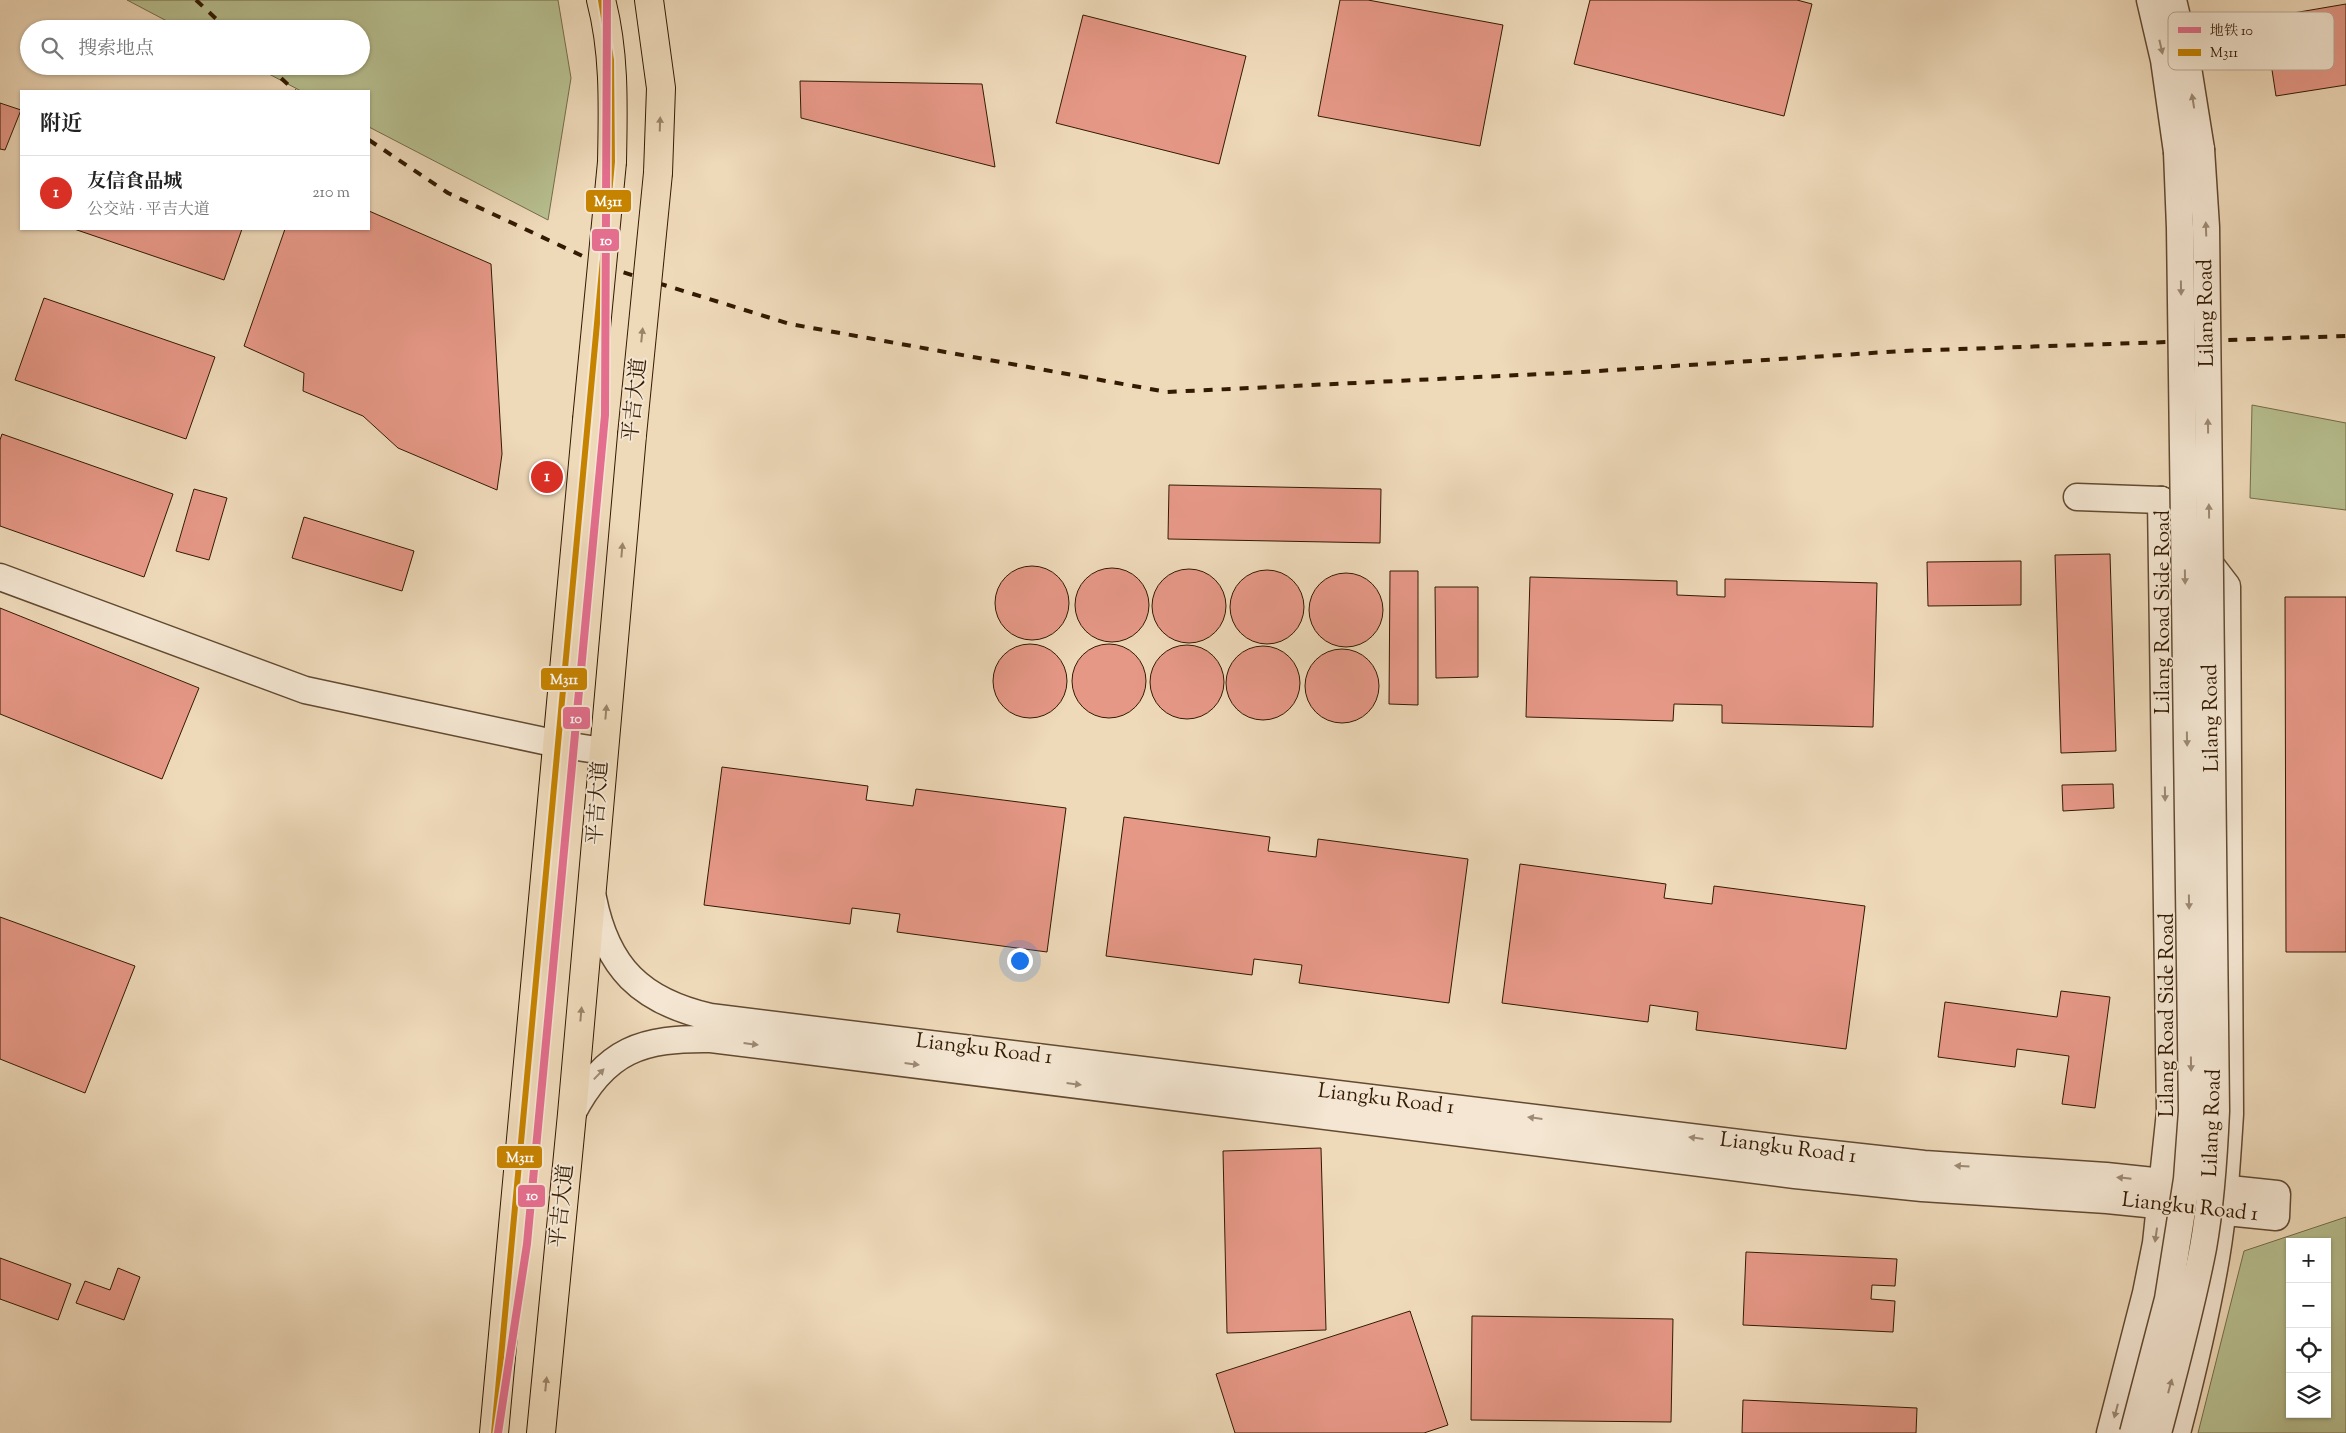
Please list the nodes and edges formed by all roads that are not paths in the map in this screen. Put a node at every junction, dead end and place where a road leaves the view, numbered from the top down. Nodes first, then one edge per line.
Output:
1 (601, 0) edge
2 (649, 0) edge
3 (2150, 0) edge
4 (2186, 70) edge
5 (2189, 150) junction
6 (2077, 497) dead end
7 (2161, 500) junction
8 (0, 577) edge
9 (558, 744) junction
10 (603, 751) junction
11 (592, 895) junction
12 (572, 1114) junction
13 (2162, 1194) junction
14 (2223, 1200) junction
15 (494, 1433) edge
16 (541, 1433) edge
17 (2110, 1433) edge
18 (2133, 1433) edge
19 (2158, 1433) edge
20 (2178, 1433) edge

1 - 9 main road, bridge
10 -> 2 main road, 平吉大道, bridge
3 -> 5 street, Lilang Road
5 -> 4 street, Lilang Road
5 -> 18 street, Lilang Road, bridge
19 -> 5 street, Lilang Road, bridge
6 - 7 street
7 -> 13 street, Lilang Road Side Road
7 - 14 street, Lilang Road Side Road
8 - 9 street
9 - 10 street
9 - 15 main road
10 - 11 main road, 平吉大道
12 -> 11 main road, 平吉大道
13 -> 11 street, Liangku Road 1
12 -> 13 street, Liangku Road 1
16 -> 12 main road, 平吉大道
13 - 14 street, Liangku Road 1
13 -> 17 street, Lilang Road Side Road
14 - 20 street, Lilang Road Side Road

